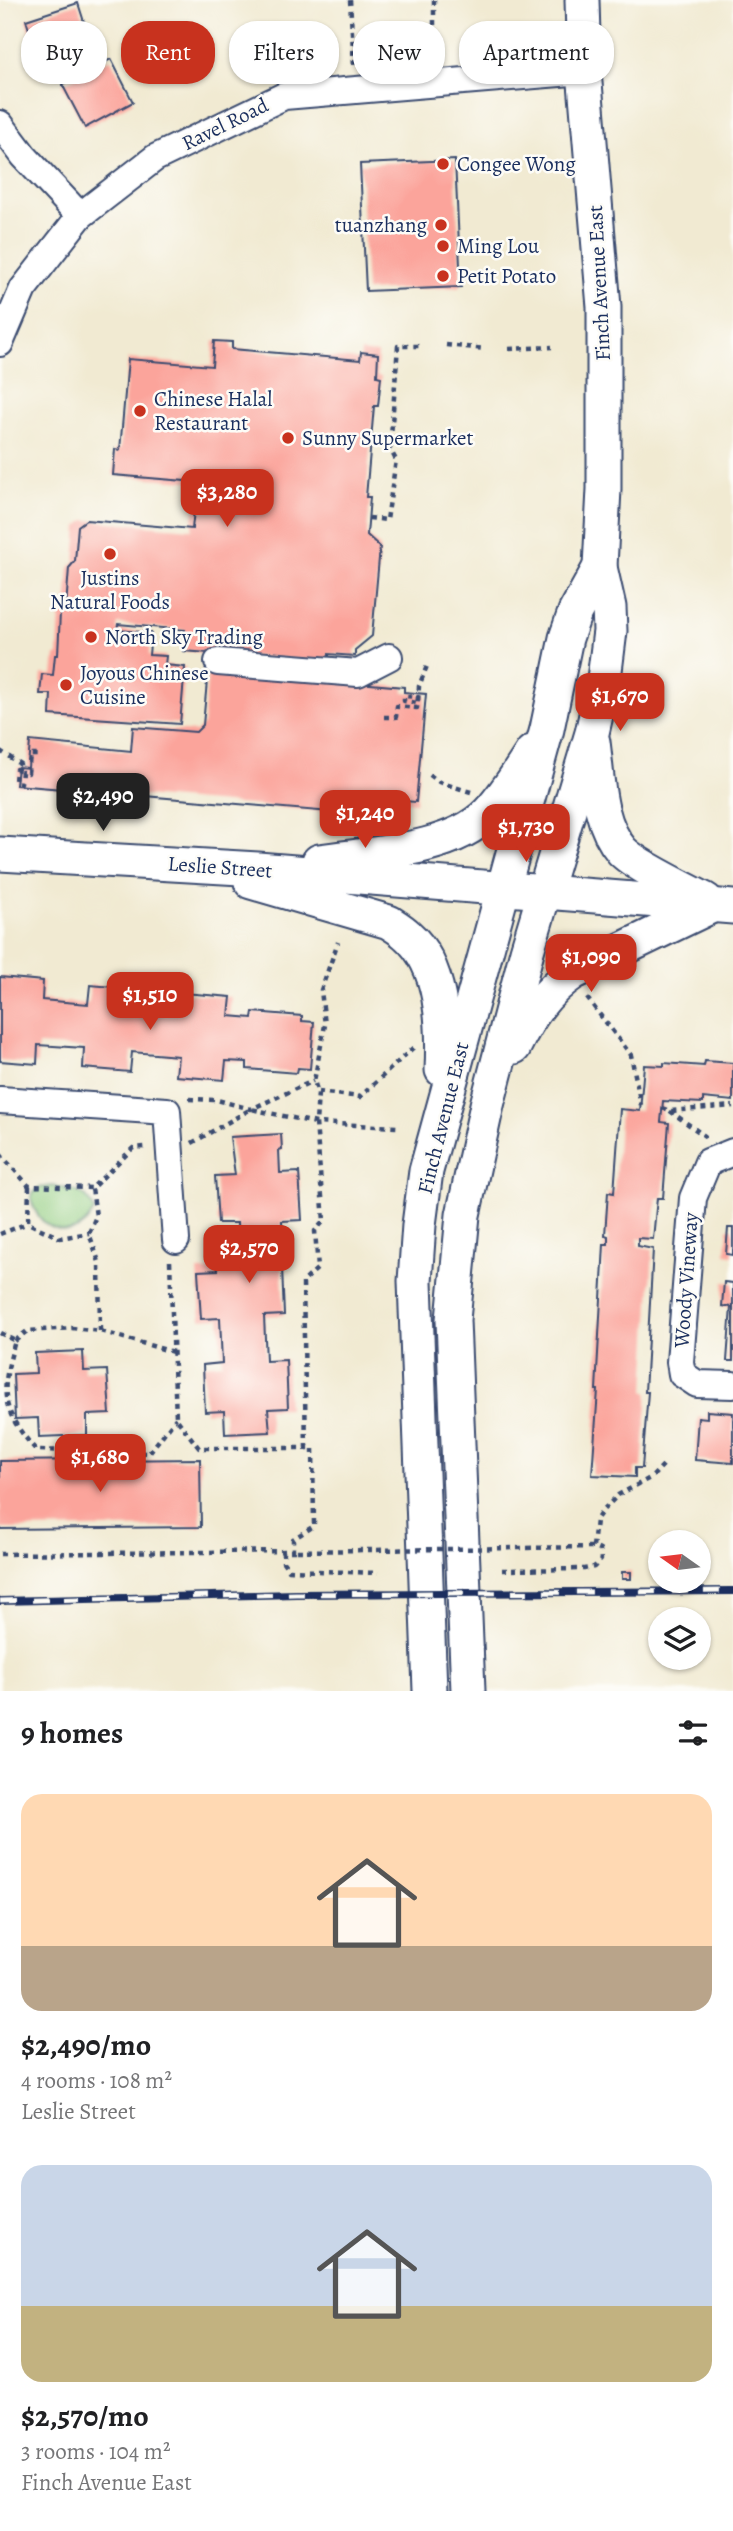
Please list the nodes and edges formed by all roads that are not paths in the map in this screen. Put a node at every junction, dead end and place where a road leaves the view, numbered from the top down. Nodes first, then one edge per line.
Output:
1 (582, 0) edge
2 (583, 21) edge
3 (459, 81) edge
4 (585, 84) edge
5 (0, 124) edge
6 (80, 216) junction
7 (0, 343) edge
8 (600, 567) junction
9 (389, 657) dead end
10 (218, 662) dead end
11 (547, 729) junction
12 (592, 733) junction
13 (0, 854) edge
14 (202, 866) junction
15 (258, 869) junction
16 (504, 889) junction
17 (544, 892) junction
18 (724, 906) edge
19 (0, 1100) edge
20 (487, 1105) junction
21 (439, 1121) junction
22 (730, 1153) edge
23 (176, 1240) road end
24 (733, 1385) edge
25 (430, 1691) edge
26 (468, 1691) edge

1 - 2 main road, Finch Avenue East
3 - 6 street, Ravel Road
4 - 8 main road, Finch Avenue East
5 - 6 street
6 - 7 street, Ravel Road
8 - 11 main road, Finch Avenue East
8 - 12 main road, Finch Avenue East
9 - 10 street
11 - 15 main road
11 - 16 main road, Finch Avenue East
12 - 17 main road, Finch Avenue East
12 - 18 main road
13 - 14 main road, Leslie Street
14 - 15 main road, Leslie Street
14 - 21 main road
15 - 16 main road, Leslie Street
16 - 17 main road, Leslie Street
16 - 21 main road, Finch Avenue East
17 - 18 main road, Leslie Street
17 - 20 main road, Finch Avenue East
18 - 20 main road
19 - 23 street
20 - 26 main road, Finch Avenue East
21 - 25 main road, Finch Avenue East
22 - 24 street, Woody Vineway

